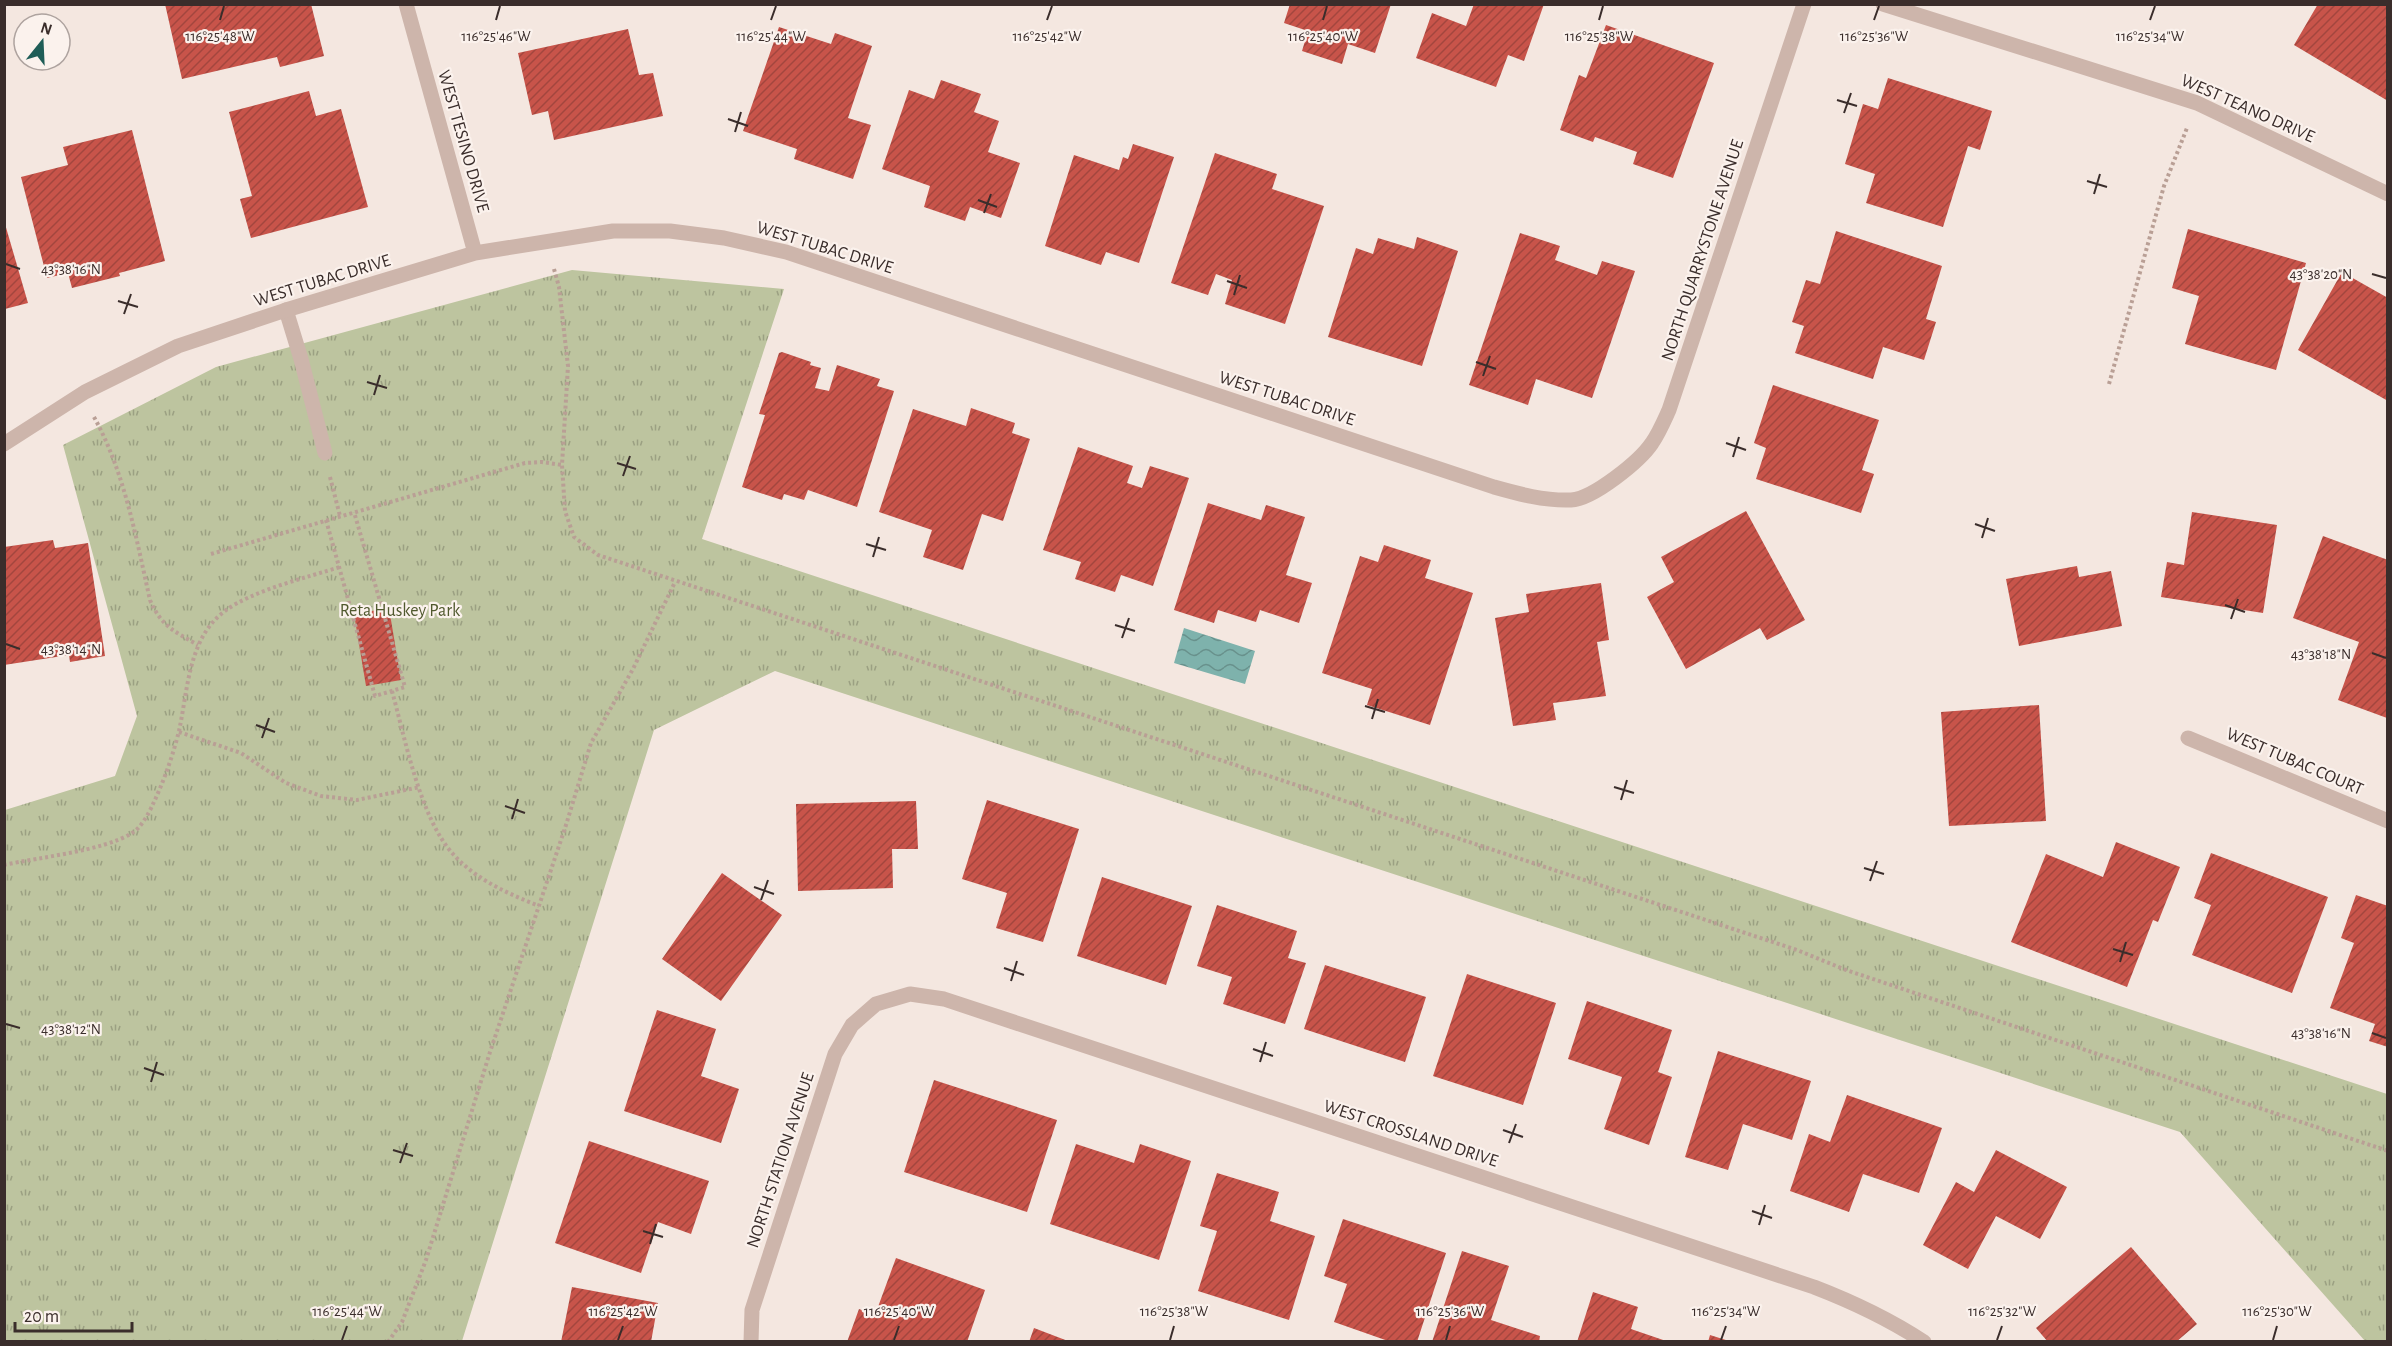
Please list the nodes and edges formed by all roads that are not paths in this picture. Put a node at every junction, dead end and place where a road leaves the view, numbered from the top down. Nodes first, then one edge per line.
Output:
1 (406, 4) edge
2 (1804, 4) edge
3 (1883, 4) edge
4 (2388, 194) edge
5 (475, 253) junction
6 (286, 310) junction
7 (4, 444) edge
8 (325, 453) road end
9 (1604, 487) joint
10 (2188, 738) dead end
11 (2388, 821) edge
12 (876, 1004) joint
13 (751, 1341) edge
14 (1924, 1341) edge

1 - 5 street, WEST TESINO DRIVE
2 - 9 street, NORTH QUARRYSTONE AVENUE
3 - 4 street, WEST TEANO DRIVE
5 - 6 street, WEST TUBAC DRIVE
5 - 9 street, WEST TUBAC DRIVE
6 - 7 street, WEST TUBAC DRIVE
6 - 8 street
10 - 11 street, WEST TUBAC COURT
12 - 13 street, NORTH STATION AVENUE
12 - 14 street, WEST CROSSLAND DRIVE

